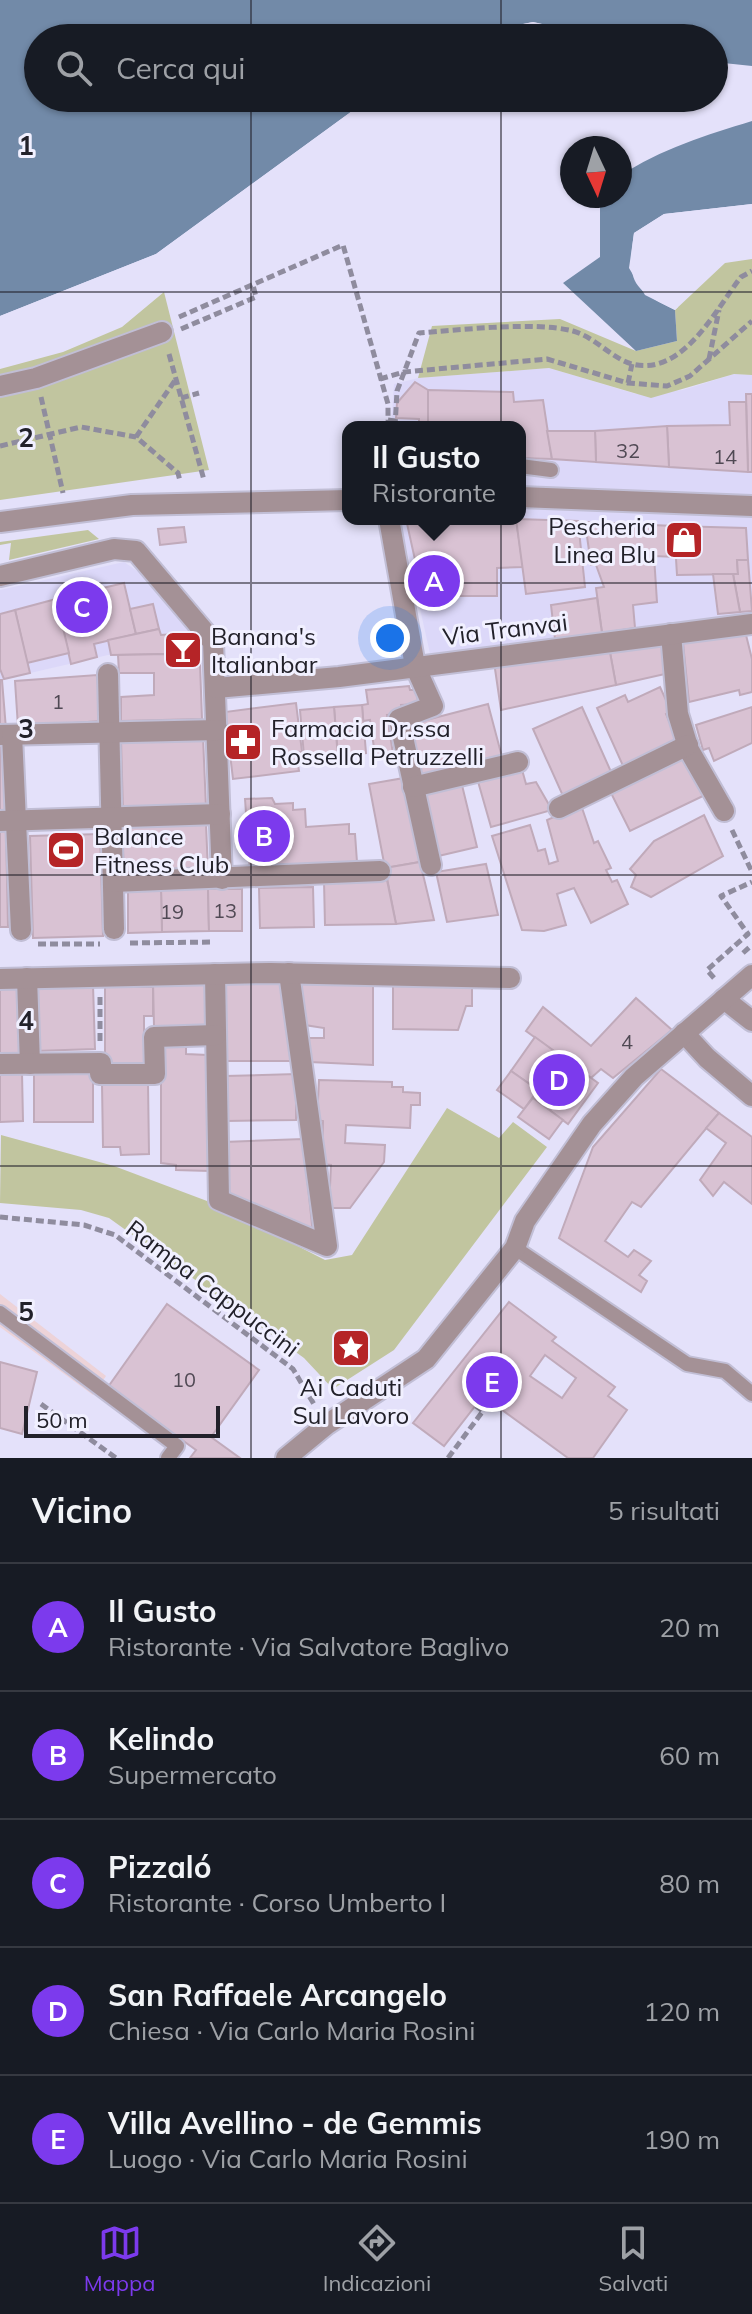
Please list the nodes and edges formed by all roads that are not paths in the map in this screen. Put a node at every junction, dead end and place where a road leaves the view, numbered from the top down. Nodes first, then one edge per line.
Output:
1 (172, 330) road end
2 (0, 386) edge
3 (526, 467) edge
4 (551, 470) dead end
5 (526, 497) edge
6 (342, 500) edge
7 (752, 506) edge
8 (0, 522) edge
9 (390, 525) edge
10 (0, 576) edge
11 (752, 624) edge
12 (671, 634) junction
13 (415, 666) junction
14 (108, 674) dead end
15 (216, 688) junction
16 (218, 730) junction
17 (109, 732) junction
18 (6, 735) edge
19 (688, 745) junction
20 (518, 762) dead end
21 (413, 787) junction
22 (559, 808) dead end
23 (724, 811) road end
24 (220, 814) junction
25 (111, 818) junction
26 (8, 821) edge
27 (431, 865) dead end
28 (380, 871) dead end
29 (222, 879) junction
30 (113, 882) junction
31 (114, 929) dead end
32 (21, 930) dead end
33 (289, 973) junction
34 (215, 974) junction
35 (752, 975) edge
36 (27, 978) junction
37 (510, 978) dead end
38 (0, 979) edge
39 (724, 999) junction
40 (752, 1021) edge
41 (684, 1033) junction
42 (216, 1035) junction
43 (0, 1064) edge
44 (30, 1064) junction
45 (752, 1096) edge
46 (515, 1248) junction
47 (0, 1313) edge
48 (752, 1394) edge
49 (168, 1458) edge
50 (286, 1458) edge

1 - 2 street
3 - 4 lane
5 - 7 street
6 - 8 street
9 - 13 street
10 - 15 street
11 - 12 street, Via Tranvai
12 - 13 street, Via Tranvai
12 - 19 street
13 - 15 street, Via Tranvai
13 - 21 street
14 - 17 street
15 - 16 street
16 - 17 street
16 - 24 street
17 - 18 street
17 - 25 street
18 - 26 street
19 - 22 street
19 - 23 street
20 - 21 street
21 - 27 street
24 - 25 street
24 - 29 street
25 - 26 street
25 - 30 street
26 - 32 street
28 - 29 street
29 - 30 street
30 - 31 street
33 - 34 street
33 - 37 street
33 - 42 street
34 - 36 street
34 - 42 street
35 - 39 street
36 - 38 street
36 - 44 street
39 - 40 street
39 - 41 street
41 - 45 street
41 - 46 street
42 - 44 street
43 - 44 street
46 - 48 lane
46 - 50 street
47 - 49 lane

